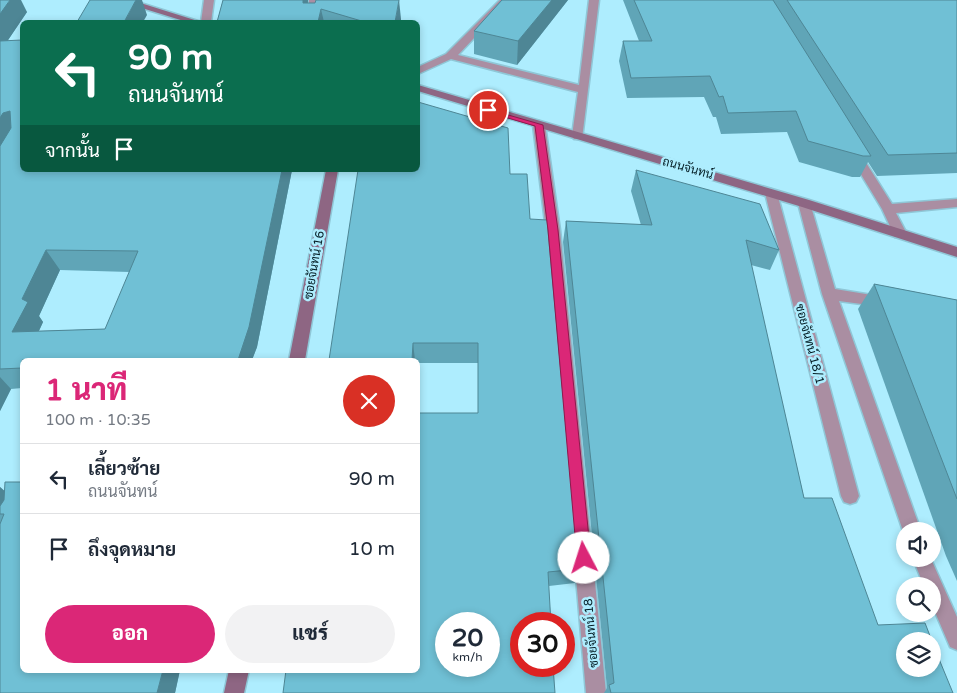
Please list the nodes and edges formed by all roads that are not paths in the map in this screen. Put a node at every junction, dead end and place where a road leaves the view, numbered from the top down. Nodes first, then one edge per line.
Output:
1 (121, 0) edge
2 (209, 0) edge
3 (314, 0) edge
4 (505, 0) edge
5 (594, 0) edge
6 (189, 20) edge
7 (206, 20) edge
8 (313, 20) edge
9 (450, 56) junction
10 (420, 70) edge
11 (420, 89) edge
12 (584, 90) junction
13 (539, 125) junction
14 (578, 136) junction
15 (846, 140) edge
16 (332, 172) edge
17 (771, 193) junction
18 (804, 203) junction
19 (957, 203) edge
20 (888, 209) junction
21 (900, 234) junction
22 (957, 252) edge
23 (829, 294) junction
24 (901, 304) edge
25 (297, 358) edge
26 (850, 496) dead end
27 (909, 522) edge
28 (925, 567) edge
29 (957, 640) edge
30 (238, 673) edge
31 (234, 693) edge
32 (596, 693) edge

1 - 6 main road
2 - 7 street
3 - 8 street
4 - 9 street
5 - 12 street
9 - 10 street
9 - 12 street
11 - 13 main road, ถนนจันทน์
12 - 14 street
13 - 14 main road, ถนนจันทน์
13 - 32 street, ซอยจันทน์ 18
14 - 17 main road, ถนนจันทน์
15 - 20 street
16 - 25 main road, ซอยจันทน์ 16
17 - 18 main road, ถนนจันทน์
17 - 26 street, ซอยจันทน์ 18/1
18 - 21 main road, ถนนจันทน์
18 - 23 street
19 - 20 street
20 - 21 street
21 - 22 main road, ถนนจันทน์
23 - 24 street
23 - 27 street
28 - 29 street
30 - 31 main road

